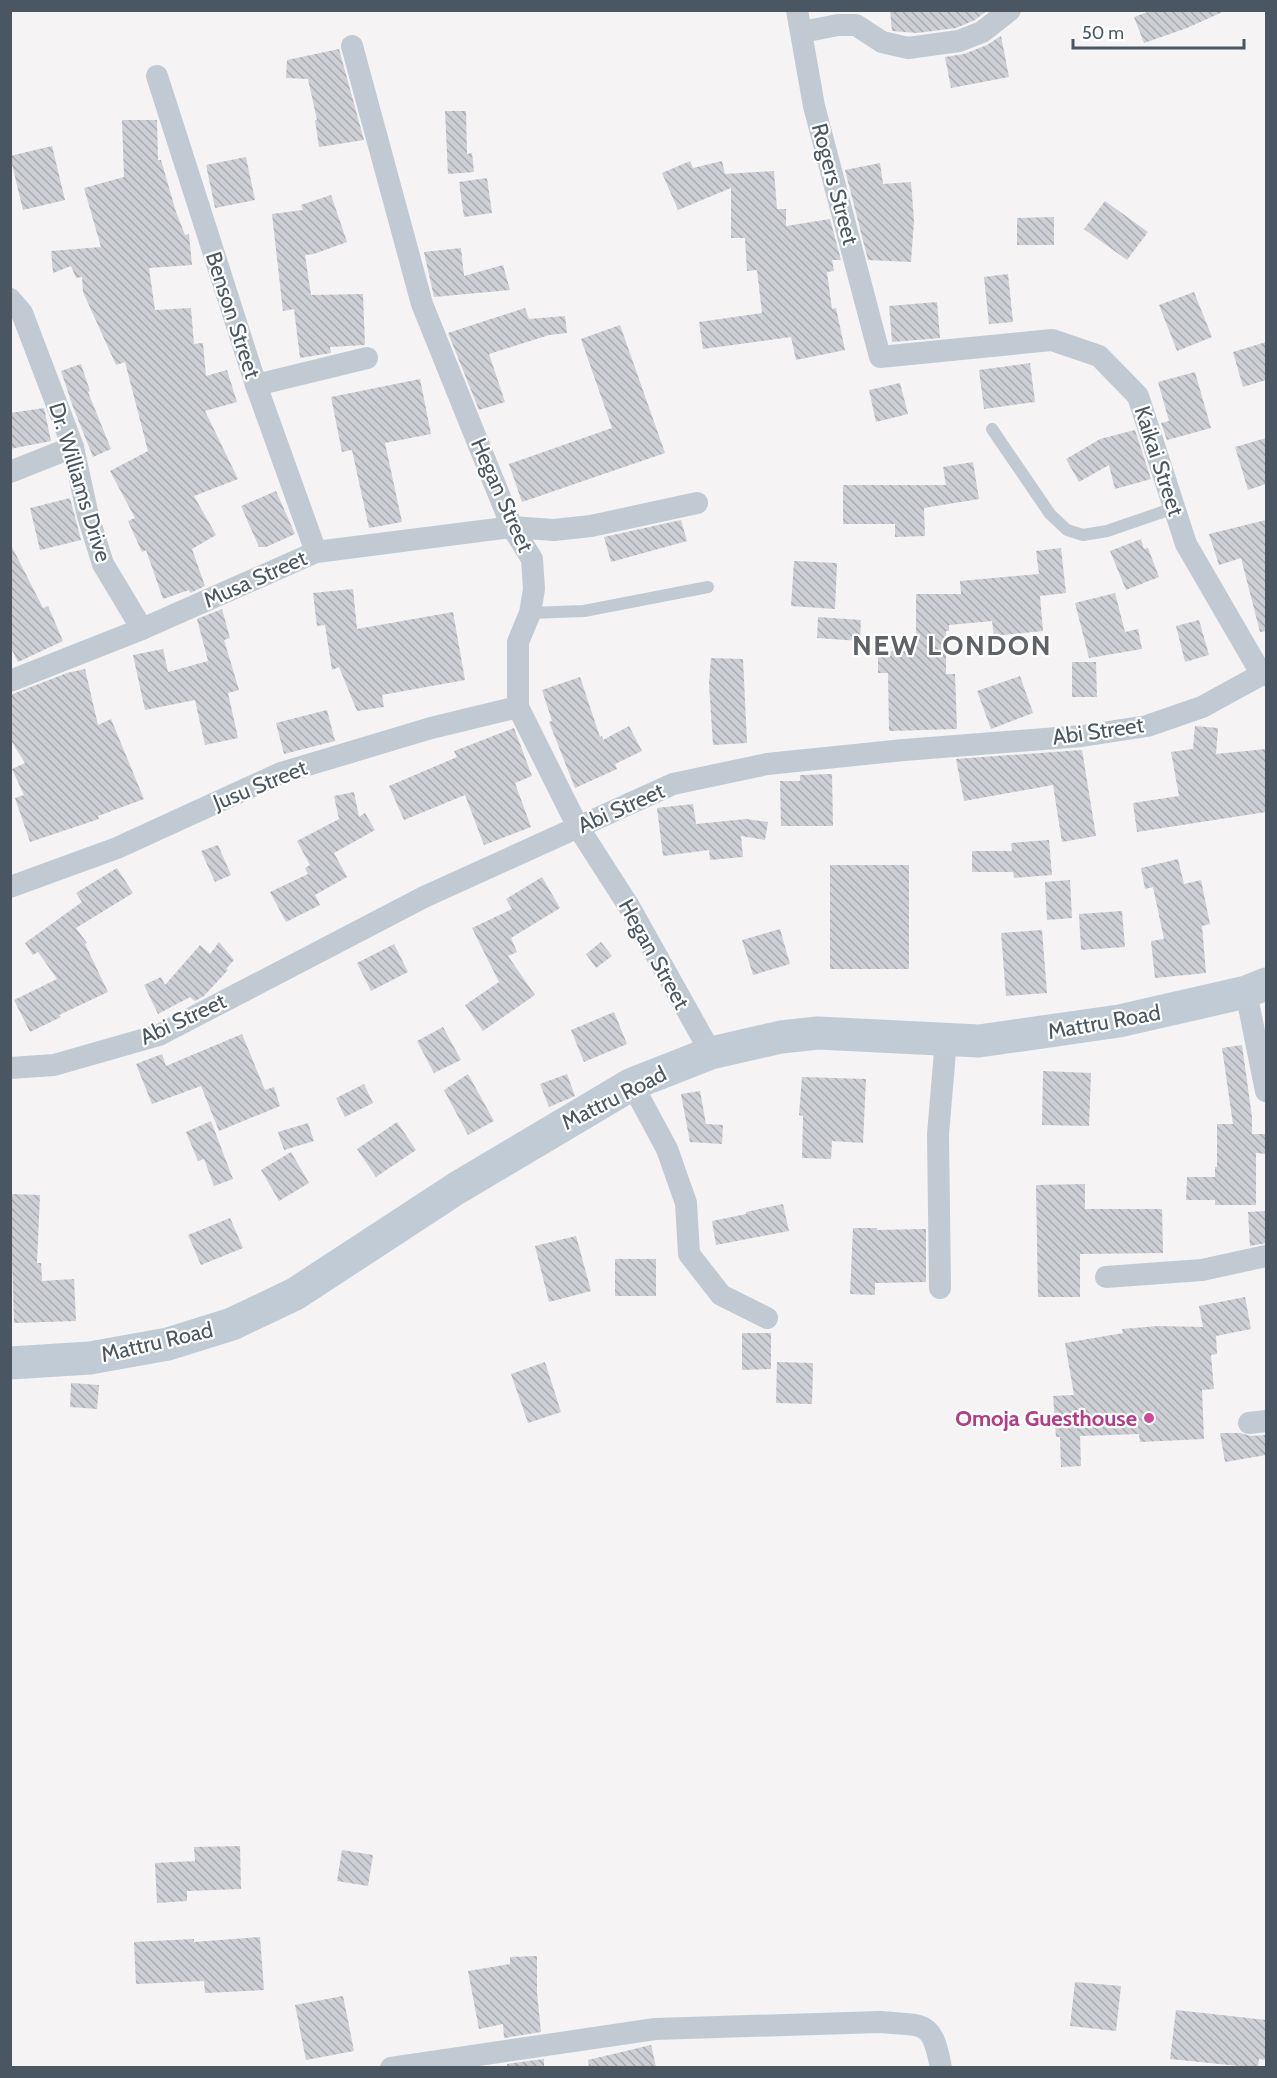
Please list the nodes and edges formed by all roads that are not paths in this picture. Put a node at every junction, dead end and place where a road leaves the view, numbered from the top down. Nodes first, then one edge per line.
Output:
1 (1010, 10) edge
2 (799, 21) edge
3 (352, 46) dead end
4 (157, 76) dead end
5 (10, 299) edge
6 (367, 357) dead end
7 (880, 357) joint
8 (256, 386) junction
9 (992, 429) dead end
10 (73, 447) junction
11 (10, 472) edge
12 (697, 503) dead end
13 (1174, 508) junction
14 (513, 526) junction
15 (316, 552) junction
16 (708, 587) dead end
17 (530, 613) junction
18 (142, 629) junction
19 (1264, 674) edge
20 (10, 681) edge
21 (518, 706) junction
22 (578, 827) junction
23 (10, 887) edge
24 (1256, 988) edge
25 (946, 1040) junction
26 (711, 1053) junction
27 (10, 1068) edge
28 (632, 1083) junction
29 (1266, 1091) edge
30 (1266, 1256) edge
31 (1106, 1277) dead end
32 (940, 1288) dead end
33 (767, 1318) dead end
34 (10, 1363) edge
35 (391, 2067) edge
36 (941, 2067) edge

1 - 2 street
2 - 7 street, Rogers Street
3 - 14 street, Hegan Street
4 - 8 street, Benson Street
5 - 10 street, Dr. Williams Drive
6 - 8 street
7 - 13 street, Kaikai Street
8 - 15 street, Benson Street
9 - 13 lane
10 - 11 street
10 - 18 street, Dr. Williams Drive
12 - 14 street, Musa Street
13 - 19 street, Kaikai Street
14 - 15 street, Musa Street
14 - 17 street, Hegan Street
15 - 18 street, Musa Street
16 - 17 lane
17 - 21 street, Hegan Street
18 - 20 street, Musa Street
19 - 22 street, Abi Street
21 - 22 street, Hegan Street
21 - 23 street, Jusu Street
22 - 26 street, Hegan Street
22 - 27 street, Abi Street
24 - 25 main road, Mattru Road
24 - 29 street
25 - 26 main road, Mattru Road
25 - 32 street
26 - 28 main road, Mattru Road
28 - 33 street
28 - 34 main road, Mattru Road
30 - 31 street
35 - 36 street

